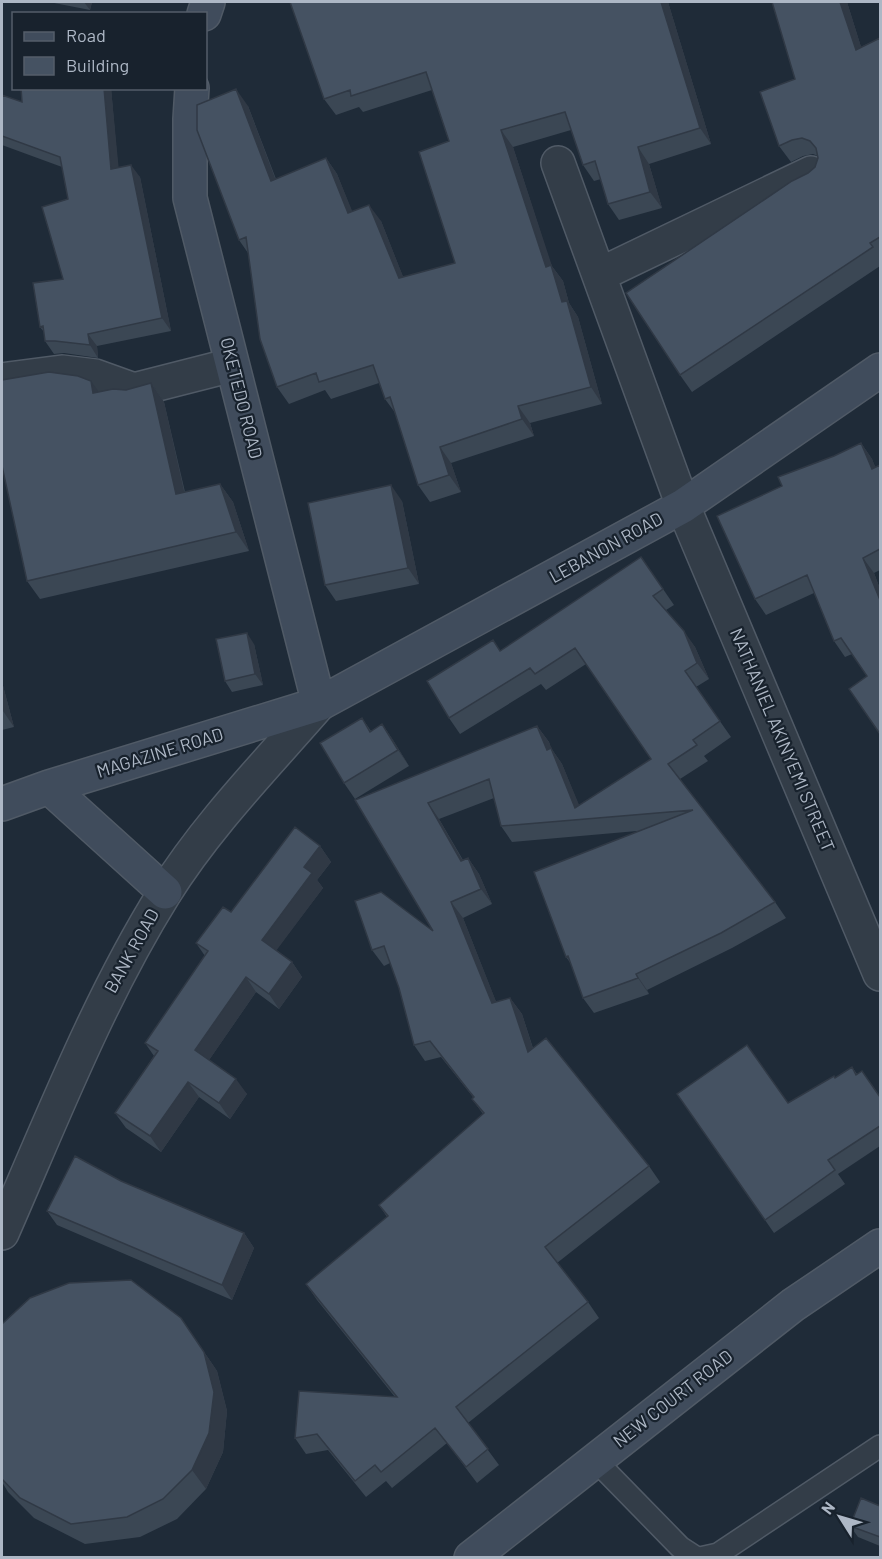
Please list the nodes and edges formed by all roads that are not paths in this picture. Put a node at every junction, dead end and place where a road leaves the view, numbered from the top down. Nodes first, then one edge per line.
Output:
1 (192, 90) edge
2 (558, 163) dead end
3 (811, 173) edge
4 (599, 274) junction
5 (232, 365) junction
6 (880, 370) edge
7 (2, 380) edge
8 (683, 506) junction
9 (319, 704) junction
10 (49, 787) junction
11 (2, 804) edge
12 (165, 892) junction
13 (880, 974) edge
14 (2, 1233) edge
15 (880, 1246) edge
16 (880, 1446) edge
17 (595, 1460) junction
18 (471, 1557) edge
19 (699, 1557) edge

1 - 5 street, OKETEDO ROAD
2 - 4 street, NATHANIEL AKINYEMI STREET
3 - 4 street
4 - 8 street, NATHANIEL AKINYEMI STREET
5 - 7 street
5 - 9 street, OKETEDO ROAD
6 - 8 street, LEBANON ROAD
8 - 9 street, LEBANON ROAD
8 - 13 street, NATHANIEL AKINYEMI STREET
9 - 10 street, MAGAZINE ROAD
9 - 12 street, BANK ROAD
10 - 11 street, MAGAZINE ROAD
10 - 12 street
12 - 14 street, BANK ROAD
15 - 17 street, NEW COURT ROAD
16 - 19 lane
17 - 18 street, NEW COURT ROAD
17 - 19 lane

